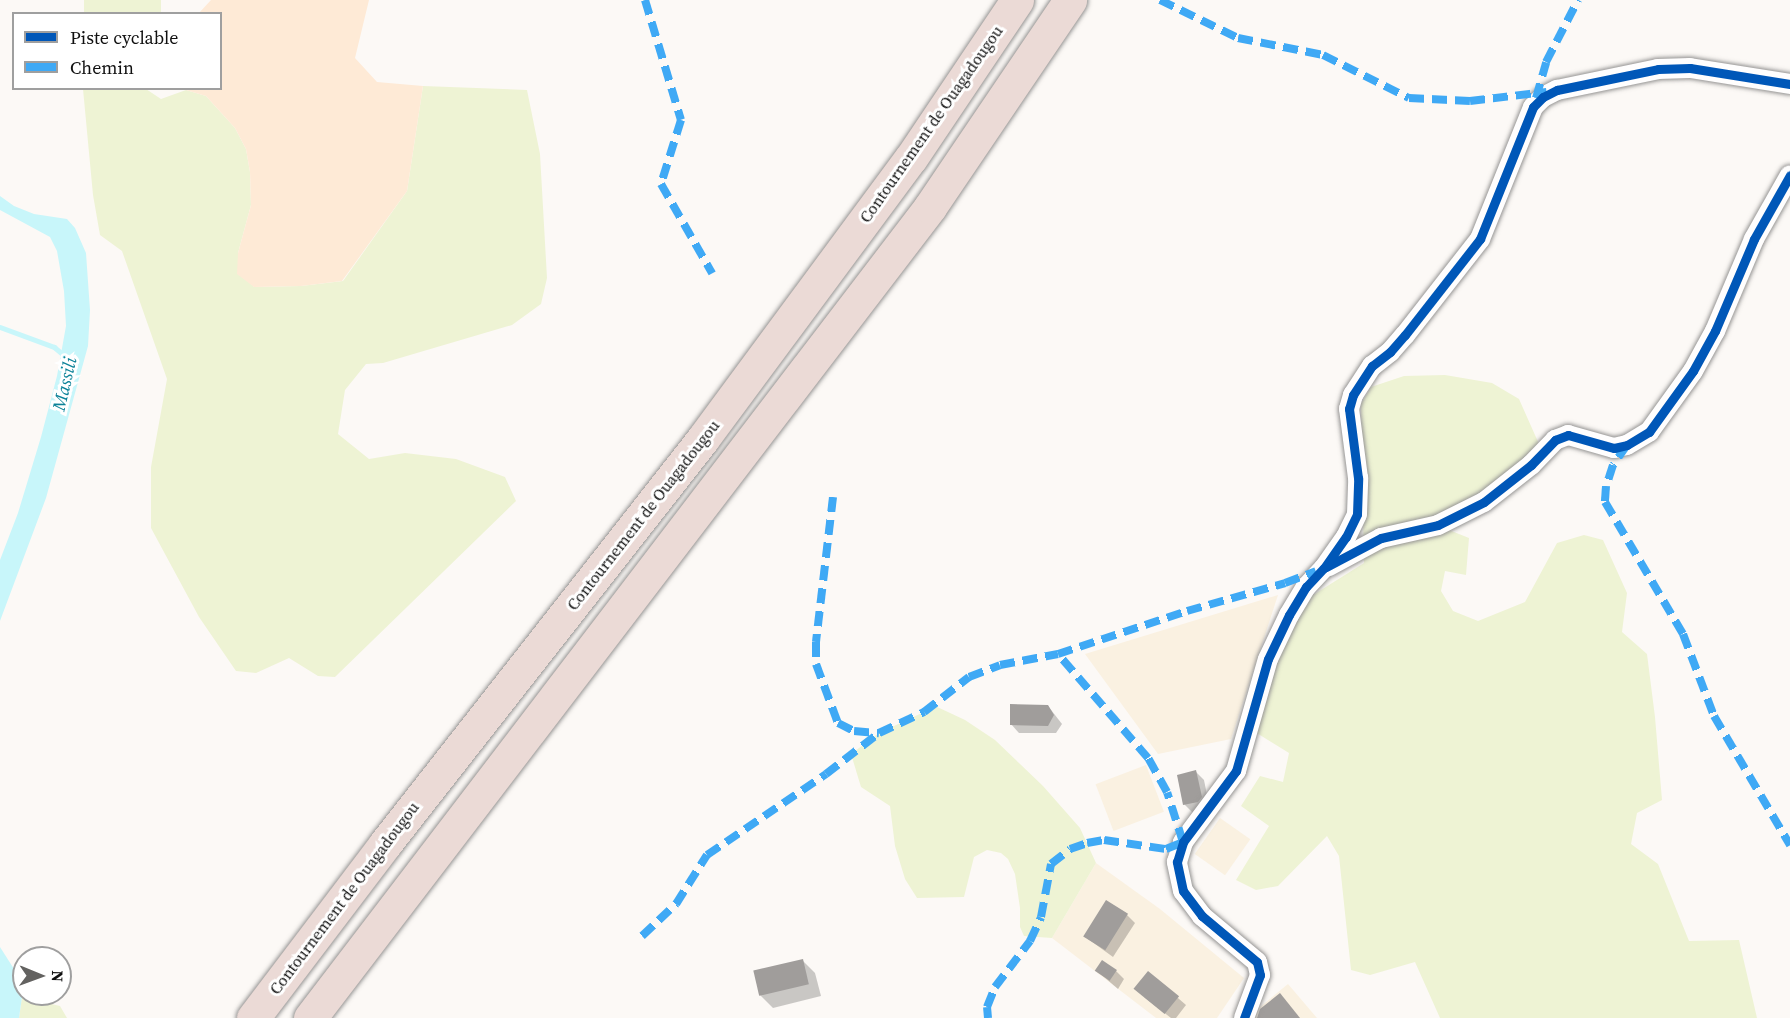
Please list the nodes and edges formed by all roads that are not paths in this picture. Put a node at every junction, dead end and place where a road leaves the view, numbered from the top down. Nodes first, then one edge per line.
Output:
1 (1017, 0) edge
2 (1070, 0) edge
3 (1790, 84) edge
4 (1790, 175) edge
5 (1324, 568) junction
6 (253, 1018) edge
7 (310, 1018) edge
8 (1244, 1018) edge

1 - 6 highway, Contournement de Ouagadougou
2 - 7 highway
3 - 5 street
4 - 5 street
5 - 8 street

